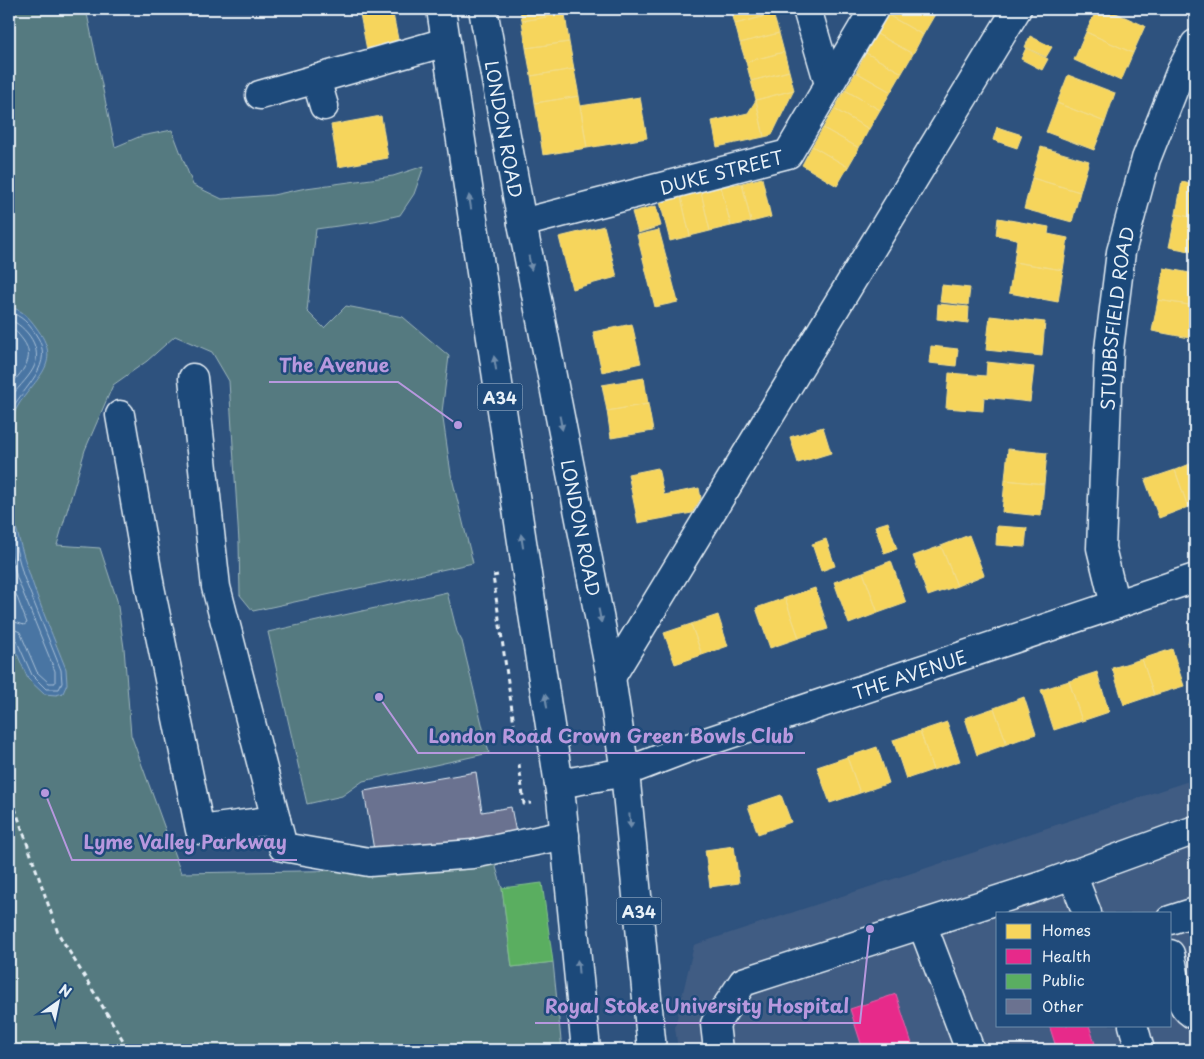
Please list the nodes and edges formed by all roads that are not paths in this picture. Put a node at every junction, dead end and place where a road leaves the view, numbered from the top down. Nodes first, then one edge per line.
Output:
1 (441, 9) edge
2 (483, 9) edge
3 (807, 9) edge
4 (874, 9) edge
5 (1017, 9) edge
6 (446, 42) junction
7 (1195, 44) edge
8 (316, 79) junction
9 (829, 84) junction
10 (260, 95) dead end
11 (324, 106) dead end
12 (522, 223) junction
13 (193, 378) dead end
14 (120, 415) dead end
15 (1195, 578) edge
16 (1115, 605) junction
17 (611, 676) junction
18 (625, 772) junction
19 (559, 784) junction
20 (276, 820) junction
21 (1195, 830) edge
22 (565, 835) junction
23 (1072, 874) junction
24 (1087, 912) edge
25 (1195, 912) edge
26 (1172, 919) edge
27 (922, 924) junction
28 (1172, 963) edge
29 (1195, 1015) edge
30 (1133, 1026) edge
31 (586, 1050) edge
32 (652, 1050) edge
33 (718, 1050) edge
34 (970, 1050) edge
35 (1140, 1050) edge

1 - 6 main road, A34
2 - 12 main road, LONDON ROAD / A34
3 - 9 main road
4 - 9 main road, DUKE STREET
5 - 17 main road
6 - 8 main road
19 -> 6 main road, A34
7 - 16 main road, STUBBSFIELD ROAD
8 - 10 main road
8 - 11 main road
9 - 12 main road, DUKE STREET
12 -> 17 main road, LONDON ROAD / A34
13 - 20 main road
14 - 20 main road
15 - 16 main road, THE AVENUE
16 - 18 main road, THE AVENUE
17 - 18 main road, LONDON ROAD / A34
18 - 19 main road, THE AVENUE
18 -> 32 main road, LONDON ROAD / A34
19 - 22 main road, A34
20 - 22 main road
21 - 23 main road
31 -> 22 main road, A34
23 - 24 main road
23 - 27 main road
25 - 26 main road
27 - 33 main road
27 - 34 main road
28 - 29 main road
30 - 35 main road

